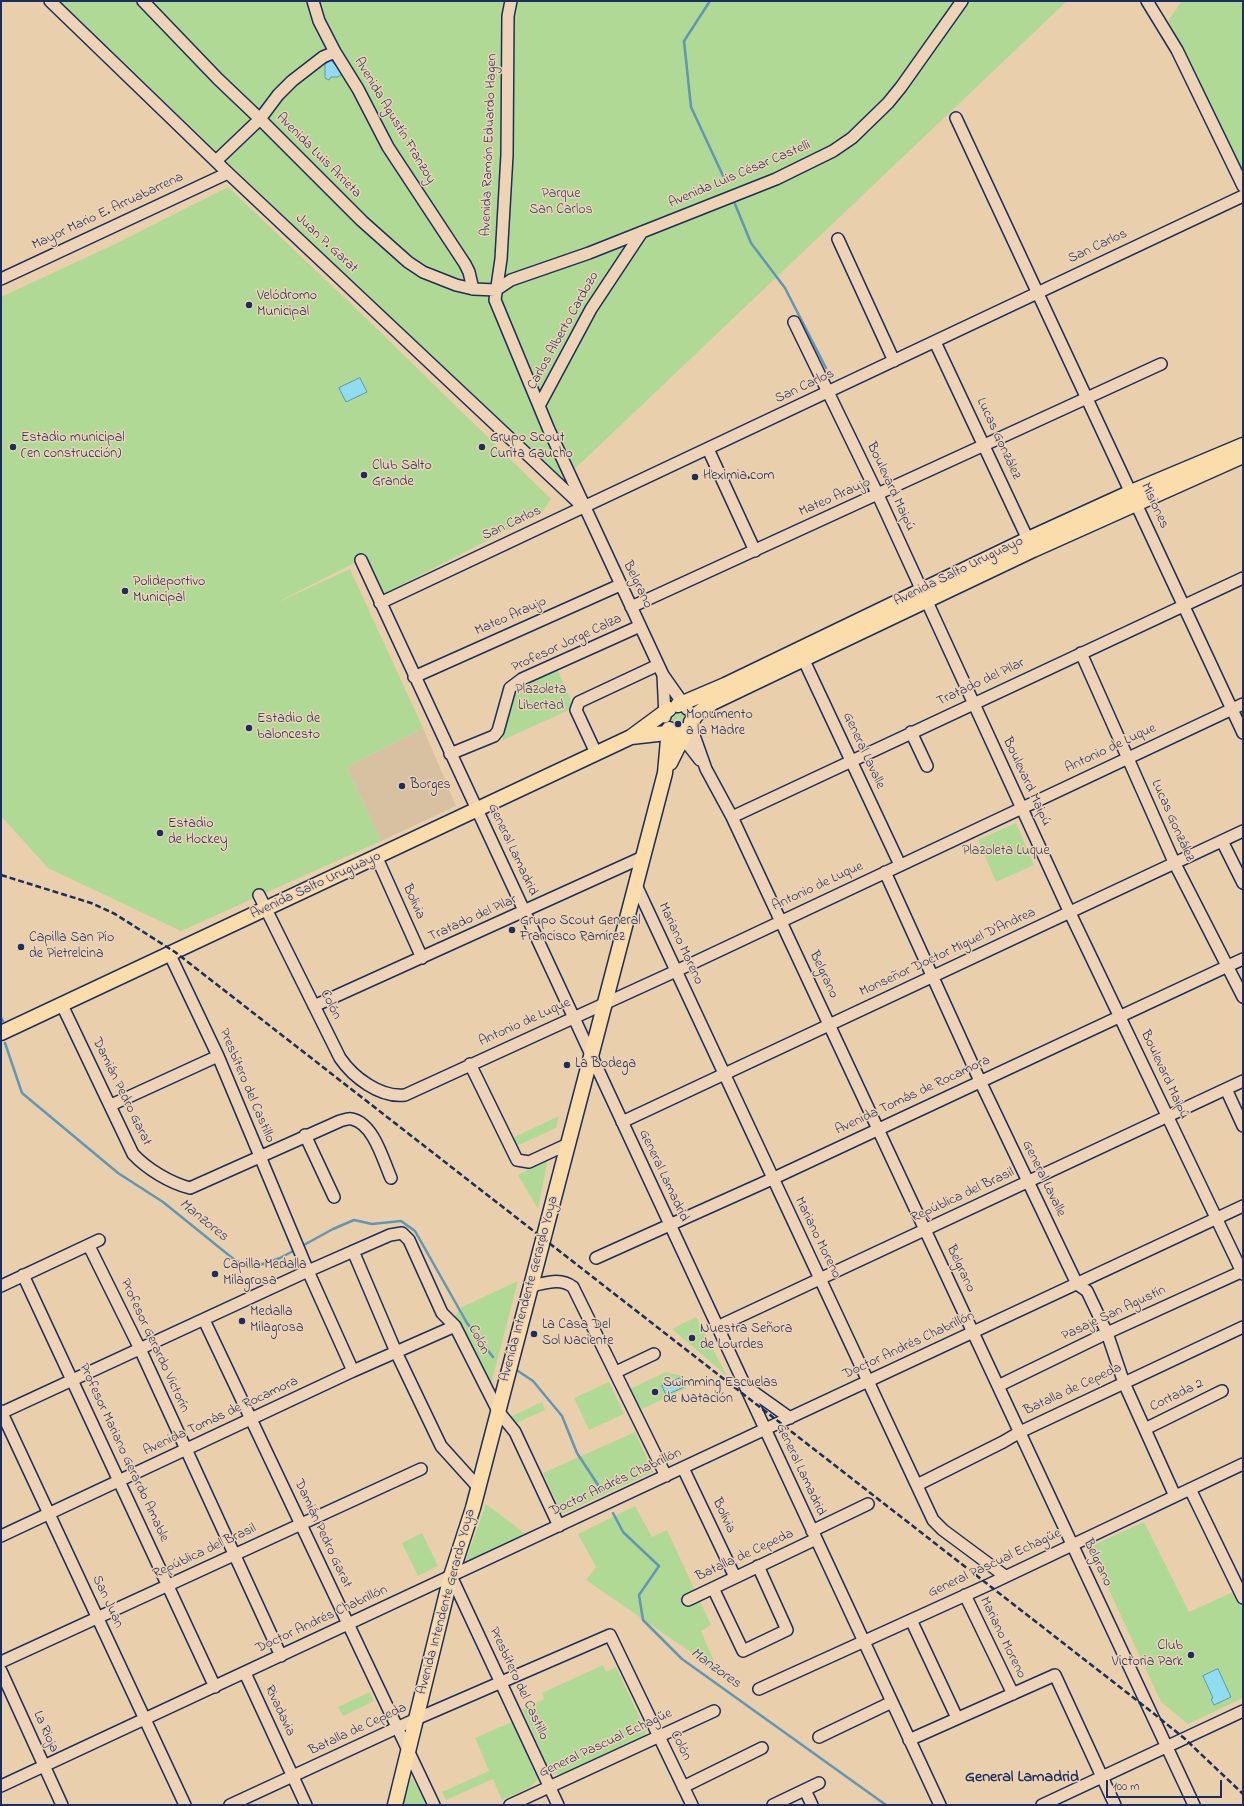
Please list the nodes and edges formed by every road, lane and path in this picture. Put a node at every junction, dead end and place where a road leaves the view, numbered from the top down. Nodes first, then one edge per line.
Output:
1 (50, 1) edge
2 (143, 1) edge
3 (313, 1) edge
4 (511, 1) edge
5 (962, 1) edge
6 (1148, 1) edge
7 (335, 52) junction
8 (956, 118) dead end
9 (260, 119) junction
10 (216, 161) junction
11 (228, 173) junction
12 (1243, 186) edge
13 (1243, 196) edge
14 (642, 231) junction
15 (838, 239) dead end
16 (1, 279) edge
17 (473, 289) junction
18 (496, 290) junction
19 (1038, 292) junction
20 (794, 322) dead end
21 (935, 342) junction
22 (894, 361) junction
23 (1161, 364) dead end
24 (828, 393) junction
25 (1086, 398) junction
26 (539, 406) junction
27 (984, 445) junction
28 (708, 449) junction
29 (1242, 453) edge
30 (878, 495) junction
31 (1133, 497) junction
32 (584, 508) junction
33 (1030, 544) junction
34 (755, 551) junction
35 (361, 560) dead end
36 (1243, 578) edge
37 (620, 585) junction
38 (924, 596) junction
39 (380, 603) junction
40 (1184, 605) junction
41 (631, 607) junction
42 (640, 626) junction
43 (1081, 653) junction
44 (802, 654) junction
45 (660, 670) junction
46 (414, 677) junction
47 (973, 703) junction
48 (1243, 704) edge
49 (1232, 709) junction
50 (678, 721) junction
51 (911, 732) junction
52 (1243, 733) edge
53 (631, 737) junction
54 (596, 753) junction
55 (450, 754) junction
56 (1127, 758) junction
57 (851, 761) junction
58 (927, 766) dead end
59 (1022, 808) junction
60 (477, 811) junction
61 (732, 817) junction
62 (1243, 831) edge
63 (1222, 841) junction
64 (643, 856) junction
65 (377, 858) junction
66 (1174, 862) junction
67 (900, 865) junction
68 (885, 872) junction
69 (1243, 883) edge
70 (636, 885) junction
71 (260, 895) dead end
72 (266, 909) junction
73 (524, 912) junction
74 (1070, 913) junction
75 (780, 921) junction
76 (170, 955) junction
77 (422, 958) junction
78 (1243, 959) edge
79 (1227, 966) junction
80 (676, 971) junction
81 (932, 977) junction
82 (1243, 997) edge
83 (605, 1003) junction
84 (62, 1005) junction
85 (314, 1006) junction
86 (1120, 1017) junction
87 (573, 1018) junction
88 (830, 1025) junction
89 (1, 1034) edge
90 (218, 1056) junction
91 (590, 1056) junction
92 (470, 1064) junction
93 (723, 1074) junction
94 (980, 1081) junction
95 (1243, 1081) edge
96 (1226, 1089) junction
97 (405, 1094) joint
98 (111, 1105) junction
99 (1167, 1118) junction
100 (622, 1122) junction
101 (1243, 1126) edge
102 (878, 1129) junction
103 (305, 1136) junction
104 (568, 1144) junction
105 (259, 1156) junction
106 (391, 1178) dead end
107 (772, 1179) junction
108 (1028, 1182) junction
109 (334, 1196) dead end
110 (1243, 1206) edge
111 (1216, 1219) junction
112 (670, 1225) junction
113 (925, 1230) junction
114 (99, 1240) dead end
115 (89, 1246) junction
116 (353, 1251) junction
117 (596, 1258) dead end
118 (308, 1271) junction
119 (1242, 1272) edge
120 (23, 1275) junction
121 (820, 1279) junction
122 (1077, 1284) junction
123 (1, 1286) edge
124 (531, 1286) junction
125 (204, 1320) junction
126 (455, 1326) junction
127 (717, 1327) junction
128 (1243, 1327) edge
129 (973, 1332) junction
130 (1107, 1333) junction
131 (140, 1349) junction
132 (396, 1352) junction
133 (654, 1354) dead end
134 (353, 1371) junction
135 (616, 1372) junction
136 (73, 1380) junction
137 (869, 1381) junction
138 (1124, 1383) junction
139 (744, 1385) junction
140 (998, 1386) junction
141 (1222, 1391) dead end
142 (498, 1411) junction
143 (1, 1412) edge
144 (790, 1418) junction
145 (252, 1420) junction
146 (1144, 1429) junction
147 (765, 1430) junction
148 (1020, 1432) junction
149 (186, 1450) junction
150 (1243, 1464) edge
151 (683, 1468) junction
152 (420, 1469) dead end
153 (666, 1476) junction
154 (119, 1481) junction
155 (917, 1485) junction
156 (478, 1487) junction
157 (1190, 1489) junction
158 (1175, 1496) junction
159 (868, 1504) dead end
160 (49, 1513) junction
161 (301, 1524) junction
162 (559, 1526) junction
163 (814, 1535) junction
164 (1, 1536) edge
165 (1072, 1545) junction
166 (235, 1554) junction
167 (758, 1566) junction
168 (452, 1576) junction
169 (1006, 1576) junction
170 (735, 1577) junction
171 (1240, 1582) edge
172 (168, 1585) junction
173 (713, 1588) junction
174 (965, 1595) junction
175 (1243, 1598) edge
176 (688, 1600) dead end
177 (98, 1618) junction
178 (911, 1620) junction
179 (348, 1624) junction
180 (610, 1635) joint
181 (863, 1641) junction
182 (281, 1656) junction
183 (1, 1662) edge
184 (1, 1671) edge
185 (245, 1673) junction
186 (501, 1682) junction
187 (215, 1687) junction
188 (759, 1689) dead end
189 (1012, 1694) junction
190 (892, 1702) junction
191 (714, 1711) dead end
192 (1243, 1711) edge
193 (956, 1718) junction
194 (145, 1719) junction
195 (416, 1719) junction
196 (397, 1728) junction
197 (658, 1737) junction
198 (819, 1737) dead end
199 (909, 1740) junction
200 (1167, 1747) junction
201 (762, 1748) dead end
202 (408, 1751) junction
203 (44, 1766) junction
204 (293, 1776) junction
205 (1102, 1777) junction
206 (819, 1783) dead end
207 (1, 1786) edge
208 (550, 1787) junction
209 (683, 1787) junction
210 (805, 1790) junction
211 (1062, 1801) edge
212 (62, 1805) edge
213 (185, 1805) edge
214 (230, 1805) edge
215 (306, 1805) edge
216 (394, 1805) edge
217 (434, 1805) edge
218 (510, 1805) edge
219 (558, 1805) edge
220 (692, 1805) edge
221 (773, 1805) edge
222 (812, 1805) edge
223 (940, 1805) edge
224 (1042, 1805) edge
225 (1115, 1805) edge
226 (1194, 1805) edge

1 - 10 street, Juan P. Garat
2 - 9 street, Avenida Luis Arrieta
3 - 7 street, Avenida Agustín Franzoy
4 - 18 street, Avenida Ramón Eduardo Hagen
5 - 14 street, Avenida Luis César Castelli
6 - 12 street
7 - 9 street
7 - 17 street, Avenida Agustín Franzoy
8 - 19 street, Misiones
9 - 10 street
9 - 17 street, Avenida Luis Arrieta
10 - 11 street, Juan P. Garat
11 - 16 street, Mayor Mario E. Arruabarrena
11 - 32 street, Juan P. Garat
13 - 19 street, San Carlos
14 - 18 street, Avenida Luis César Castelli
14 - 26 street, Carlos Alberto Cardozo
15 - 22 street
17 - 18 street, Avenida Luis Arrieta
18 - 26 street, Avenida Ramón Eduardo Hagen
19 - 21 street, San Carlos
19 - 25 street, Misiones
20 - 24 street, Boulevard Maipú
21 - 22 street, San Carlos
21 - 27 street, Lucas González
22 - 24 street, San Carlos
23 - 25 street, Mateo Araujo
24 - 28 street, San Carlos
24 - 30 street, Boulevard Maipú
25 - 27 street, Mateo Araujo
25 - 31 street, Misiones
26 - 32 street, Belgrano
27 - 30 street, Mateo Araujo
27 - 33 street, Lucas González
28 - 32 street, San Carlos
28 - 34 street
29 - 31 main road, Avenida Salto Uruguayo
30 - 34 street, Mateo Araujo
30 - 38 street, Boulevard Maipú
31 - 33 main road, Avenida Salto Uruguayo
31 - 40 street, Misiones
32 - 37 street, Belgrano
32 - 39 street, San Carlos
33 - 38 main road, Avenida Salto Uruguayo
34 - 41 street, Mateo Araujo
35 - 39 street, General Lamadrid
36 - 40 street, Tratado del Pilar
37 - 41 street, Belgrano
37 - 46 street, Mateo Araujo
38 - 44 main road, Avenida Salto Uruguayo
38 - 47 street, Boulevard Maipú
39 - 46 street, General Lamadrid
40 - 43 street, Tratado del Pilar
40 - 49 street, Misiones
41 - 42 street, Belgrano
42 - 45 street, Belgrano
42 - 55 street, Profesor Jorge Calza
43 - 47 street, Tratado del Pilar
43 - 56 street, Lucas González
44 - 50 main road, Avenida Salto Uruguayo
44 - 50 main road, Avenida Salto Uruguayo
44 - 57 street, General Lavalle
45 - 50 street, Belgrano
45 - 50 street, Belgrano
45 - 54 street
46 - 55 street, General Lamadrid
47 - 51 street, Tratado del Pilar
47 - 59 street, Boulevard Maipú
48 - 49 street, Antonio de Luque
49 - 52 street, Misiones
49 - 56 street, Antonio de Luque
50 - 53 main road, Avenida Salto Uruguayo
50 - 53 main road, Avenida Salto Uruguayo
50 - 61 street, Belgrano
50 - 64 main road, Avenida Intendente Gerardo Yoya
51 - 57 street, Tratado del Pilar
51 - 58 street
53 - 54 main road, Avenida Salto Uruguayo
54 - 60 main road, Avenida Salto Uruguayo
55 - 60 street, General Lamadrid
56 - 59 street, Antonio de Luque
56 - 66 street, Lucas González
57 - 61 street, Tratado del Pilar
57 - 67 street, General Lavalle
59 - 67 street, Antonio de Luque
59 - 74 street, Boulevard Maipú
60 - 65 main road, Avenida Salto Uruguayo
60 - 73 street, General Lamadrid
61 - 75 street, Belgrano
62 - 63 street, Monseñor Doctor Miguel D'Andrea
63 - 66 street, Monseñor Doctor Miguel D'Andrea
63 - 69 street
64 - 70 main road, Avenida Intendente Gerardo Yoya
64 - 73 street, Tratado del Pilar
65 - 72 main road, Avenida Salto Uruguayo
65 - 77 street, Bolivia
66 - 74 street, Monseñor Doctor Miguel D'Andrea
66 - 79 street, Lucas González
67 - 68 street, Antonio de Luque
68 - 75 street, Antonio de Luque
68 - 81 street, General Lavalle
70 - 80 street, Mariano Moreno
70 - 83 main road, Avenida Intendente Gerardo Yoya
71 - 72 street, Colón
72 - 76 main road, Avenida Salto Uruguayo
72 - 85 street, Colón
73 - 77 street, Tratado del Pilar
73 - 87 street, General Lamadrid
74 - 81 street, Monseñor Doctor Miguel D'Andrea
74 - 86 street, Boulevard Maipú
75 - 80 street, Antonio de Luque
75 - 88 street, Belgrano
76 - 84 main road, Avenida Salto Uruguayo
76 - 90 street, Presbítero del Castillo
77 - 85 street, Tratado del Pilar
78 - 79 street, Avenida Tomás de Rocamora
79 - 82 street, Lucas González
79 - 86 street, Avenida Tomás de Rocamora
80 - 83 street, Antonio de Luque
80 - 93 street, Mariano Moreno
81 - 88 street, Monseñor Doctor Miguel D'Andrea
81 - 94 street, General Lavalle
83 - 87 street, Antonio de Luque
83 - 91 main road, Avenida Intendente Gerardo Yoya
84 - 89 main road, Avenida Salto Uruguayo
84 - 98 street, Damián Pedro Garat
85 - 97 street, Colón
86 - 94 street, Avenida Tomás de Rocamora
86 - 99 street, Boulevard Maipú
87 - 91 street, General Lamadrid
87 - 92 street, Antonio de Luque
88 - 93 street, Monseñor Doctor Miguel D'Andrea
88 - 102 street, Belgrano
90 - 98 street
90 - 105 street, Presbítero del Castillo
91 - 100 street, General Lamadrid
91 - 104 main road, Avenida Intendente Gerardo Yoya
92 - 97 street, Antonio de Luque
92 - 104 street
93 - 100 street, Monseñor Doctor Miguel D'Andrea
93 - 107 street, Mariano Moreno
94 - 102 street, Avenida Tomás de Rocamora
94 - 108 street, General Lavalle
95 - 96 street, República del Brasil
96 - 99 street, República del Brasil
96 - 101 street
98 - 105 street, Damián Pedro Garat
99 - 108 street, República del Brasil
99 - 111 street, Boulevard Maipú
100 - 112 street, General Lamadrid
102 - 107 street, Avenida Tomás de Rocamora
102 - 113 street, Belgrano
103 - 105 street
103 - 106 street
103 - 109 street
104 - 124 main road, Avenida Intendente Gerardo Yoya
105 - 118 street, Presbítero del Castillo
107 - 112 street, Avenida Tomás de Rocamora
107 - 121 street, Mariano Moreno
108 - 113 street, República del Brasil
108 - 122 street, General Lavalle
110 - 111 street, Doctor Andrés Chabrillón
111 - 119 street, Boulevard Maipú
111 - 122 street, Doctor Andrés Chabrillón
112 - 117 street, Avenida Tomás de Rocamora
112 - 127 street, General Lamadrid
113 - 121 street, República del Brasil
113 - 129 street, Belgrano
114 - 115 street
115 - 120 street
115 - 131 street, Profesor Gerardo Victorín
116 - 118 street
116 - 126 street, Colón
116 - 132 street
118 - 125 street
118 - 134 street
119 - 130 street, Pasaje San Agustín
120 - 123 street
120 - 136 street, Profesor Mariano Gerardo Amable
121 - 127 street, República del Brasil
121 - 137 street, Mariano Moreno
122 - 129 street, Doctor Andrés Chabrillón
122 - 130 street, General Lavalle
124 - 135 street
124 - 142 main road, Avenida Intendente Gerardo Yoya
125 - 131 street
125 - 145 street, Damián Pedro Garat
126 - 132 street, Avenida Tomás de Rocamora
126 - 142 street, Colón
127 - 139 street, General Lamadrid
128 - 138 street, Batalla de Cepeda
129 - 137 street, Doctor Andrés Chabrillón
129 - 140 street, Belgrano
130 - 138 street, General Lavalle
130 - 140 street, Pasaje San Agustín
131 - 136 street
131 - 149 street, Profesor Gerardo Victorín
132 - 134 street, Avenida Tomás de Rocamora
132 - 156 street
133 - 135 street
134 - 145 street, Avenida Tomás de Rocamora
135 - 153 street
136 - 143 street
136 - 154 street, Profesor Mariano Gerardo Amable
137 - 144 street, Doctor Andrés Chabrillón
137 - 155 street, Mariano Moreno
138 - 146 street, General Lavalle
138 - 148 street, Batalla de Cepeda
139 - 144 street
139 - 147 street, General Lamadrid
140 - 148 street, Belgrano
141 - 146 street, Cortada 2
142 - 156 main road, Avenida Intendente Gerardo Yoya
142 - 162 street, Colón
143 - 160 street, San Juan
144 - 147 street, Doctor Andrés Chabrillón
145 - 149 street, Avenida Tomás de Rocamora
145 - 161 street, Damián Pedro Garat
146 - 158 street, General Lavalle
147 - 151 street, Doctor Andrés Chabrillón
147 - 163 street, General Lamadrid
148 - 155 street, Batalla de Cepeda
148 - 165 street, Belgrano
149 - 154 street, Avenida Tomás de Rocamora
149 - 166 street, Profesor Gerardo Victorín
150 - 157 street, General Pascual Echagüe
151 - 153 street, Doctor Andrés Chabrillón
151 - 170 street, Bolivia
152 - 161 street, República del Brasil
153 - 162 street, Doctor Andrés Chabrillón
154 - 160 street, Avenida Tomás de Rocamora
154 - 172 street, Profesor Mariano Gerardo Amable
155 - 169 street, Mariano Moreno
156 - 168 main road, Avenida Intendente Gerardo Yoya
157 - 158 street, General Pascual Echagüe
157 - 171 street
158 - 165 street, General Pascual Echagüe
159 - 163 street, Batalla de Cepeda
160 - 164 street, Avenida Tomás de Rocamora
160 - 177 street, San Juan
161 - 166 street, República del Brasil
161 - 179 street, Damián Pedro Garat
162 - 168 street, Doctor Andrés Chabrillón
163 - 167 street, Batalla de Cepeda
163 - 181 street, General Lamadrid
165 - 169 street, General Pascual Echagüe
165 - 200 street, Belgrano
166 - 172 street, República del Brasil
166 - 182 street, Profesor Gerardo Victorín
167 - 170 street, Batalla de Cepeda
167 - 173 street
168 - 179 street, Doctor Andrés Chabrillón
168 - 186 street, Presbítero del Castillo
168 - 195 main road, Avenida Intendente Gerardo Yoya
169 - 174 street, General Pascual Echagüe
170 - 173 street, Batalla de Cepeda
171 - 175 street
172 - 177 street, República del Brasil
172 - 187 street, Profesor Mariano Gerardo Amable
173 - 176 street, Batalla de Cepeda
174 - 178 street, General Pascual Echagüe
174 - 189 street, Mariano Moreno
177 - 183 street, República del Brasil
177 - 194 street, San Juan
178 - 181 street, General Pascual Echagüe
178 - 193 street
179 - 182 street, Doctor Andrés Chabrillón
179 - 196 street, Damián Pedro Garat
180 - 186 street, Batalla de Cepeda
180 - 197 street, Colón
181 - 188 street, General Pascual Echagüe
181 - 190 street, General Lamadrid
182 - 185 street, Doctor Andrés Chabrillón
184 - 203 street, La Rioja
185 - 187 street, Doctor Andrés Chabrillón
185 - 204 street, Rivadavia
186 - 195 street, Batalla de Cepeda
186 - 208 street, Presbítero del Castillo
187 - 194 street, Doctor Andrés Chabrillón
189 - 193 street
189 - 205 street
190 - 198 street
190 - 199 street, General Lamadrid
191 - 197 street, General Pascual Echagüe
192 - 200 street
193 - 199 street
194 - 203 street, Doctor Andrés Chabrillón
194 - 213 street, San Juan
195 - 196 street, Batalla de Cepeda
195 - 202 main road, Avenida Intendente Gerardo Yoya
196 - 202 street, Damián Pedro Garat
196 - 204 street, Batalla de Cepeda
197 - 208 street, General Pascual Echagüe
197 - 209 street, Colón
199 - 223 street, General Lamadrid
200 - 205 street
200 - 226 street, Belgrano
201 - 209 street
202 - 216 main road, Avenida Intendente Gerardo Yoya
202 - 217 street, Damián Pedro Garat
203 - 207 street, Doctor Andrés Chabrillón
203 - 212 street, La Rioja
204 - 214 street, Batalla de Cepeda
204 - 215 street, Rivadavia
205 - 211 street
205 - 225 street
206 - 210 street
208 - 218 street, General Pascual Echagüe
208 - 219 street, Presbítero del Castillo
209 - 220 street, Colón
210 - 221 street
210 - 222 street
211 - 224 street

